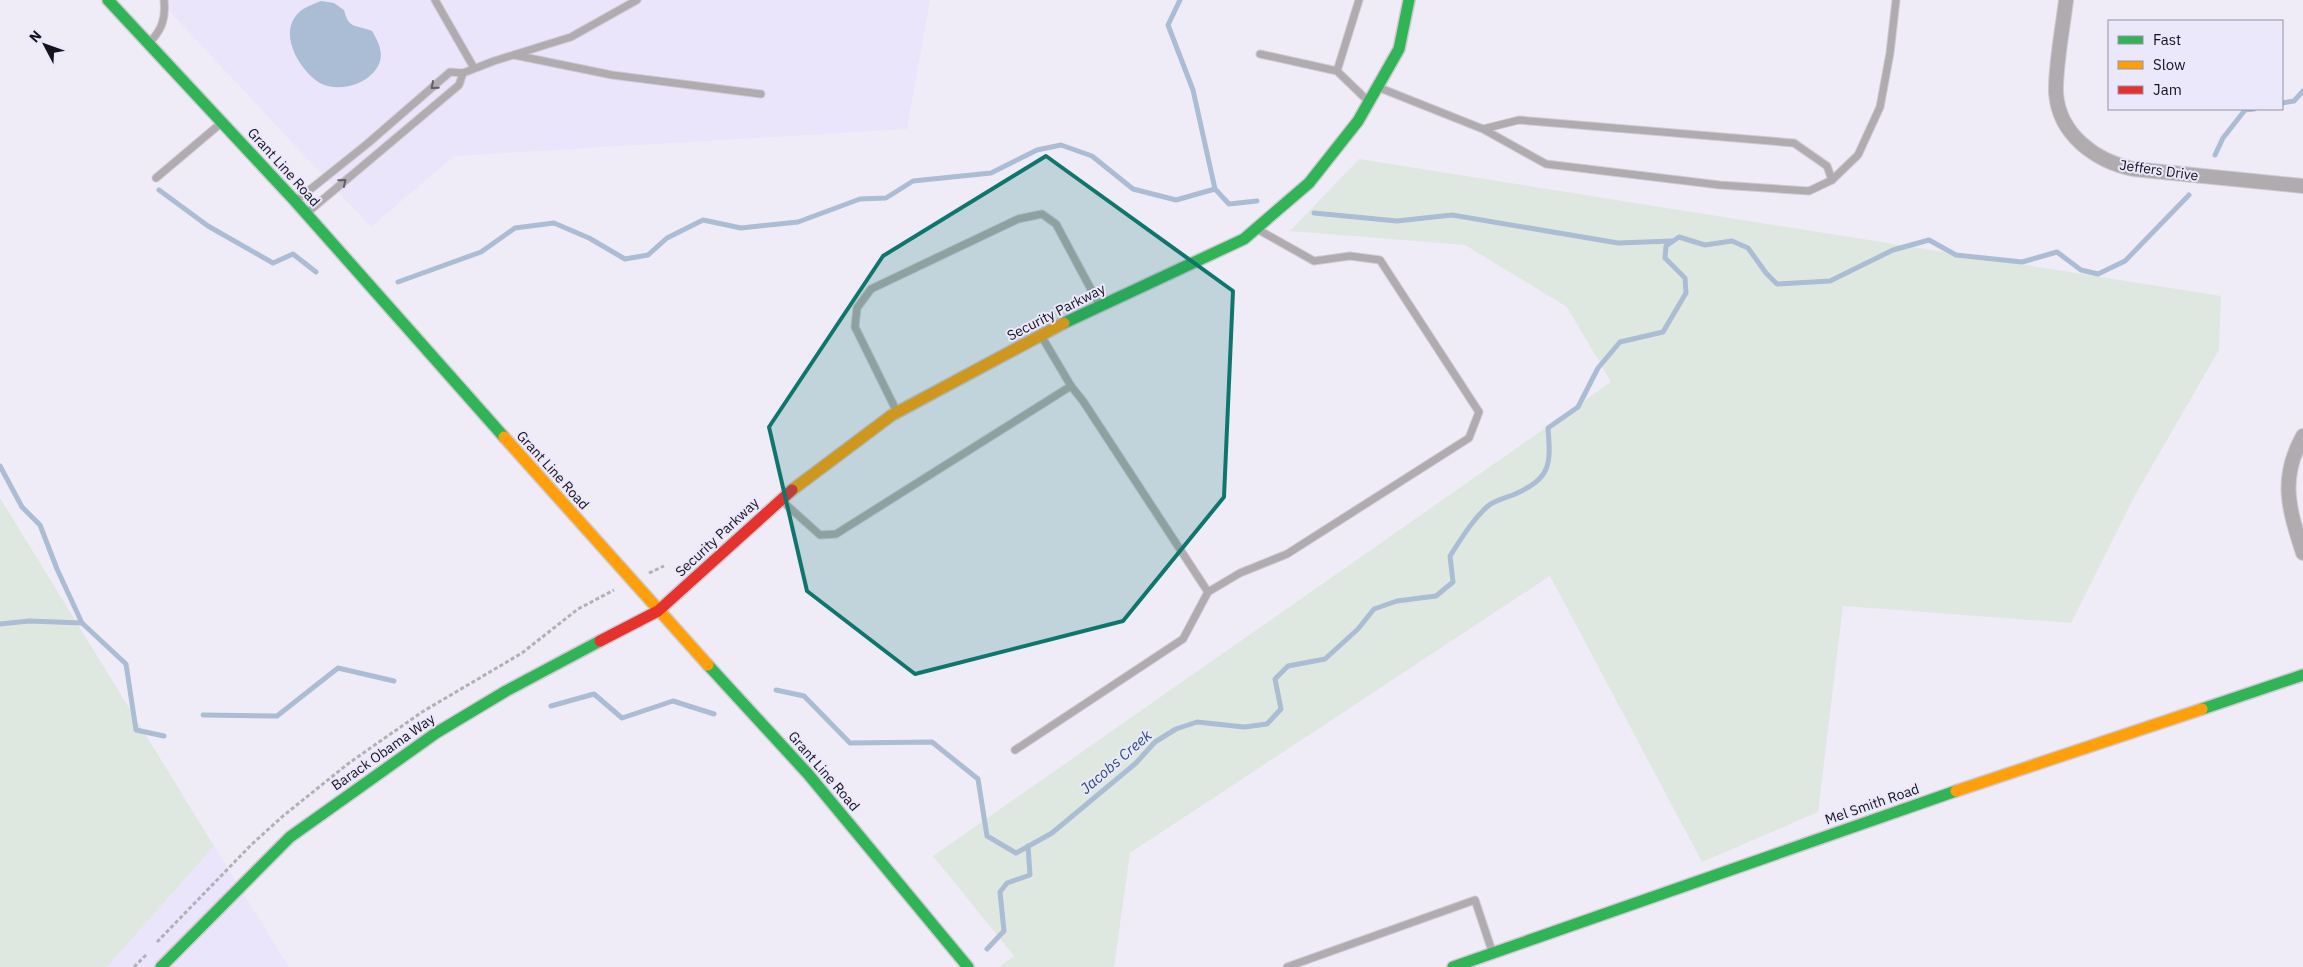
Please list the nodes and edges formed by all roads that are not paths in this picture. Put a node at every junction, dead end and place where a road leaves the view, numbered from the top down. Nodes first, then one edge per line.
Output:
1 (108, 0) edge
2 (164, 0) edge
3 (435, 0) edge
4 (638, 0) edge
5 (1359, 0) edge
6 (1409, 0) edge
7 (1896, 0) edge
8 (2066, 0) edge
9 (149, 43) junction
10 (1260, 54) dead end
11 (514, 55) junction
12 (474, 68) junction
13 (1337, 71) junction
14 (463, 73) junction
15 (1378, 86) junction
16 (761, 94) dead end
17 (1369, 102) junction
18 (222, 122) junction
19 (1483, 129) junction
20 (156, 178) dead end
21 (1832, 180) junction
22 (2303, 186) edge
23 (295, 201) junction
24 (306, 214) junction
25 (1256, 228) junction
26 (1100, 307) junction
27 (1041, 336) junction
28 (1071, 386) junction
29 (898, 413) junction
30 (2303, 436) edge
31 (780, 499) junction
32 (2303, 553) edge
33 (1208, 592) junction
34 (658, 611) junction
35 (2303, 675) edge
36 (1015, 750) dead end
37 (1493, 954) junction
38 (161, 967) edge
39 (968, 967) edge
40 (1286, 967) edge
41 (1453, 967) edge

1 - 9 street, Grant Line Road
2 - 9 lane
3 - 12 lane
4 - 11 lane
5 - 13 lane
6 - 15 street, Security Parkway
7 - 21 lane
8 - 22 street, Jeffers Drive
9 - 18 street, Grant Line Road
10 - 13 lane
11 - 12 lane
11 - 16 lane
12 - 14 lane
13 - 17 lane
14 -> 23 lane
24 -> 14 lane
15 - 17 street, Security Parkway
15 - 19 lane
17 - 25 street, Security Parkway
18 - 20 lane
18 - 23 street, Grant Line Road
19 - 21 lane
19 - 21 lane
23 - 24 street, Grant Line Road
24 - 34 street, Grant Line Road
25 - 26 street, Security Parkway
25 - 33 lane
26 - 27 street, Security Parkway
26 - 29 lane
27 - 28 lane
27 - 29 street, Security Parkway
28 - 31 lane
28 - 33 lane
29 - 31 street, Security Parkway
30 - 32 street
31 - 34 street, Security Parkway
33 - 36 lane
34 - 38 street, Barack Obama Way
34 - 39 street, Grant Line Road
35 - 37 street, Mel Smith Road
37 - 40 lane
37 - 41 street, Mel Smith Road

